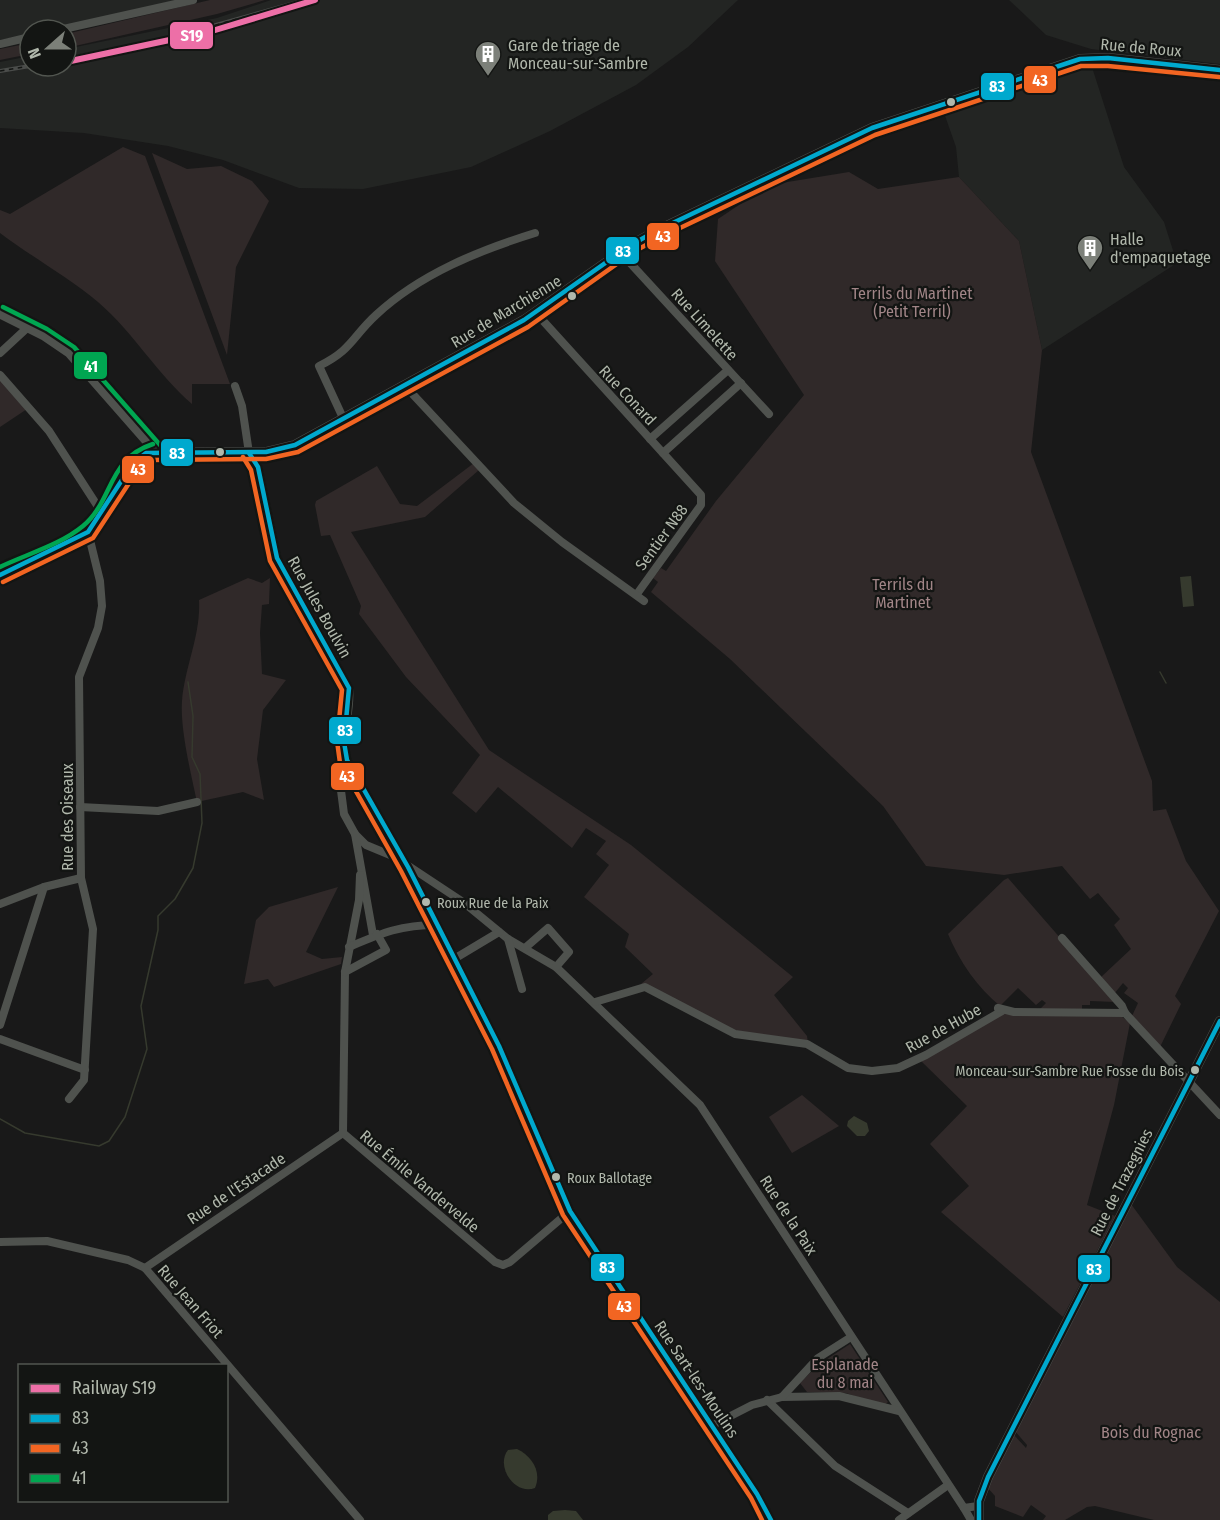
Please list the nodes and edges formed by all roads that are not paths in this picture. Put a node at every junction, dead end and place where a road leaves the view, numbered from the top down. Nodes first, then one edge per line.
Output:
1 (194, 0) edge
2 (78, 26) edge
3 (18, 40) edge
4 (0, 44) edge
5 (1220, 70) edge
6 (856, 136) joint
7 (535, 233) dead end
8 (621, 253) junction
9 (536, 313) junction
10 (0, 314) edge
11 (27, 328) junction
12 (0, 353) edge
13 (728, 370) junction
14 (0, 375) edge
15 (741, 384) junction
16 (235, 386) dead end
17 (406, 387) junction
18 (768, 414) dead end
19 (344, 420) junction
20 (651, 440) junction
21 (155, 451) junction
22 (249, 453) junction
23 (663, 453) junction
24 (701, 495) joint
25 (102, 513) junction
26 (88, 532) junction
27 (0, 575) edge
28 (637, 594) junction
29 (644, 601) dead end
30 (347, 760) junction
31 (197, 802) dead end
32 (80, 807) junction
33 (355, 834) junction
34 (408, 867) junction
35 (360, 876) junction
36 (81, 878) junction
37 (44, 887) junction
38 (0, 904) edge
39 (437, 925) junction
40 (499, 932) junction
41 (375, 934) junction
42 (1062, 938) dead end
43 (508, 939) junction
44 (349, 947) junction
45 (525, 948) junction
46 (454, 959) junction
47 (556, 967) junction
48 (345, 972) junction
49 (522, 989) dead end
50 (595, 1002) junction
51 (1125, 1013) junction
52 (1220, 1021) edge
53 (0, 1025) edge
54 (0, 1039) edge
55 (85, 1070) junction
56 (1188, 1084) junction
57 (69, 1099) dead end
58 (1220, 1115) edge
59 (343, 1133) junction
60 (570, 1211) junction
61 (0, 1242) edge
62 (145, 1268) junction
63 (851, 1337) junction
64 (227, 1364) edge
65 (228, 1365) edge
66 (782, 1397) junction
67 (767, 1400) junction
68 (899, 1411) junction
69 (711, 1426) junction
70 (948, 1485) junction
71 (978, 1506) junction
72 (964, 1508) junction
73 (909, 1513) junction
74 (360, 1520) edge
75 (771, 1520) edge
76 (899, 1520) edge
77 (971, 1520) edge
78 (979, 1520) edge

1 - 2 street
3 - 4 street
5 - 6 main road, Rue de Roux
6 - 8 main road, Rue de Marchienne
7 - 19 street
8 - 9 main road, Rue de Marchienne
8 - 13 street, Rue Limelette
9 - 17 main road, Rue de Marchienne
9 - 20 street, Rue Conard
10 - 11 street
11 - 12 street
11 - 21 street
13 - 15 street, Rue Limelette
13 - 20 street
14 - 25 street
15 - 18 street, Rue Limelette
15 - 23 street
16 - 22 street, Rue Jules Boulvin
17 - 19 main road, Rue de Marchienne
17 - 28 street
19 - 22 main road, Rue de Marchienne
20 - 23 street, Rue Conard
21 - 22 main road, Rue de Marchienne
21 - 25 main road
22 - 30 street, Rue Jules Boulvin
23 - 24 street, Rue Conard
24 - 28 street, Sentier N88
25 - 26 main road
26 - 27 main road
26 - 32 street, Rue des Oiseaux
28 - 29 street
30 - 33 street
30 - 34 street, Rue Jules Boulvin
31 - 32 street
32 - 36 street, Rue des Oiseaux
33 - 34 street, Rue de la Paix
33 - 35 street
34 - 39 street, Rue Sart-les-Moulins
34 - 40 street, Rue de la Paix
35 - 41 street
35 - 44 street, Rue Émile Vandervelde
36 - 37 street
36 - 55 street, Rue des Oiseaux
37 - 38 street
37 - 53 street
39 - 41 street
39 - 46 street, Rue Sart-les-Moulins
40 - 43 street, Rue de la Paix
40 - 46 street
41 - 44 street
41 - 48 street
42 - 51 street
43 - 45 street, Rue de la Paix
43 - 49 street
44 - 48 street, Rue Émile Vandervelde
45 - 47 street, Rue de la Paix
45 - 47 street
46 - 60 street, Rue Sart-les-Moulins
47 - 50 street, Rue de la Paix
48 - 59 street, Rue Émile Vandervelde
50 - 51 street, Rue de Hube
50 - 63 street, Rue de la Paix
51 - 56 street
52 - 56 main road, Rue de Trazegnies
54 - 55 street
55 - 57 street, Rue des Oiseaux
56 - 58 street
56 - 71 main road, Rue de Trazegnies
59 - 60 street, Rue Émile Vandervelde
59 - 62 street, Rue de l'Estacade
60 - 69 street, Rue Sart-les-Moulins
61 - 62 street, Rue Jean Friot
62 - 64 street, Rue Jean Friot
63 - 66 street
63 - 68 street, Rue de la Paix
65 - 74 street, Rue Jean Friot
66 - 67 street
66 - 68 street
67 - 69 street
67 - 73 street
68 - 70 street, Rue de la Paix
69 - 75 street, Rue Sart-les-Moulins
70 - 72 street, Rue de la Paix
70 - 73 street
71 - 72 street
71 - 78 main road, Rue de Trazegnies
72 - 77 street, Rue de la Paix
73 - 76 street

